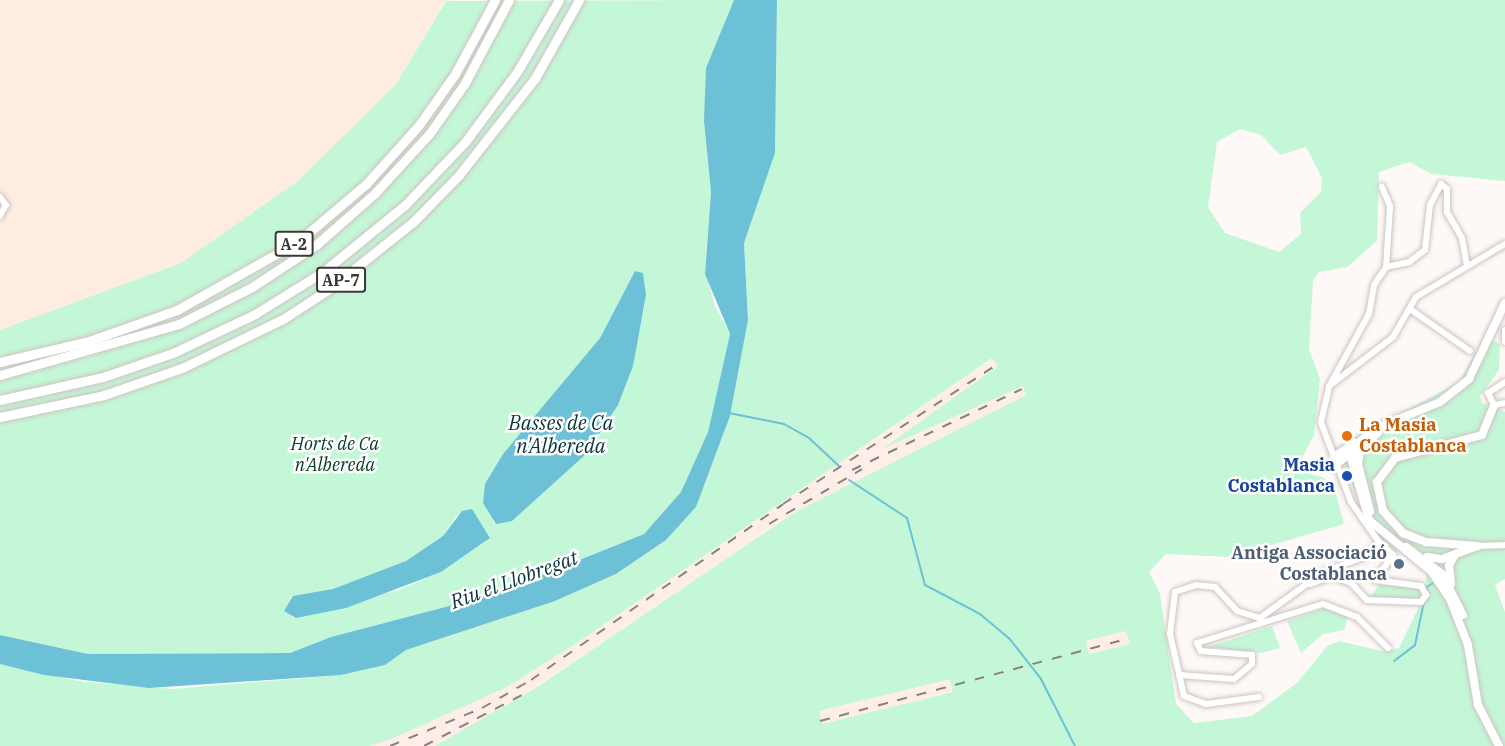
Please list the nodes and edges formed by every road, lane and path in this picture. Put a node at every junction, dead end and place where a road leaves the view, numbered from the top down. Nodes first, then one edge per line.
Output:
1 (495, 0) edge
2 (509, 0) edge
3 (559, 0) edge
4 (579, 0) edge
5 (1382, 187) dead end
6 (0, 197) edge
7 (0, 216) edge
8 (1505, 244) edge
9 (1467, 265) junction
10 (1386, 267) junction
11 (1505, 303) edge
12 (1410, 309) junction
13 (1505, 330) edge
14 (1505, 342) edge
15 (1470, 351) dead end
16 (0, 362) edge
17 (0, 375) edge
18 (1505, 382) edge
19 (1329, 386) junction
20 (0, 400) edge
21 (1505, 403) edge
22 (1494, 405) junction
23 (0, 417) edge
24 (1363, 442) junction
25 (1341, 458) junction
26 (1360, 479) junction
27 (1376, 528) junction
28 (1379, 542) junction
29 (1505, 545) edge
30 (1478, 546) joint
31 (1456, 549) junction
32 (1423, 560) junction
33 (1445, 562) junction
34 (1438, 569) junction
35 (1442, 584) junction
36 (1300, 588) junction
37 (1452, 588) junction
38 (1260, 618) junction
39 (1259, 626) junction
40 (1468, 645) junction
41 (1388, 648) dead end
42 (1179, 675) junction
43 (1258, 697) dead end
44 (1499, 746) edge

1 - 16 highway, A-2
2 - 17 highway, A-2
3 - 20 highway, AP-7
4 - 23 highway, AP-7
5 - 10 street
6 - 7 street
8 - 9 street
9 - 10 street
9 - 12 street
10 - 19 street
11 - 24 main road
12 - 15 street
12 - 19 street
13 - 14 street
18 - 22 street
19 - 25 street
21 - 22 street
22 - 31 main road
24 - 25 main road
24 - 26 main road
25 - 26 main road
25 - 27 main road
25 - 28 street
26 - 27 main road
27 - 32 main road
28 - 36 street
28 - 36 street
29 - 30 street
30 - 31 main road
31 - 33 main road
32 - 33 main road
32 - 34 main road
32 - 35 main road
33 - 34 main road
33 - 37 main road
34 - 35 main road
34 - 37 main road
35 - 40 main road
36 - 38 street
37 - 40 main road
38 - 39 street
38 - 42 street
39 - 41 street
39 - 42 street
40 - 44 main road
42 - 43 street

